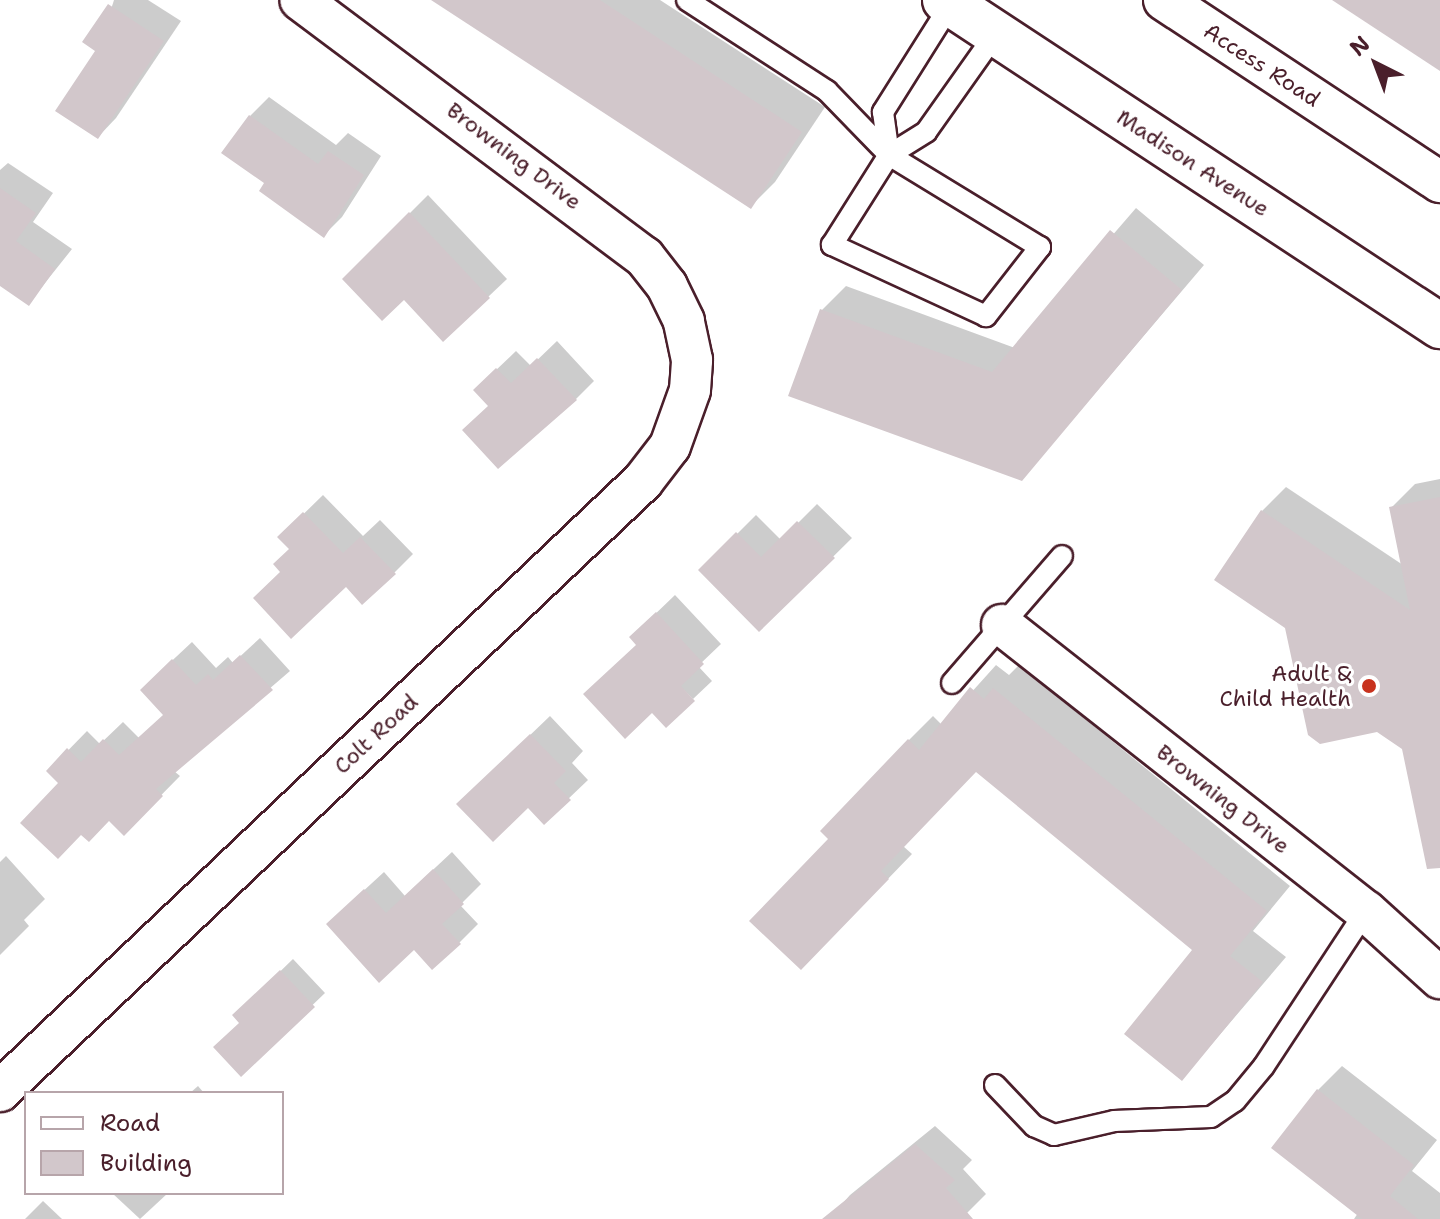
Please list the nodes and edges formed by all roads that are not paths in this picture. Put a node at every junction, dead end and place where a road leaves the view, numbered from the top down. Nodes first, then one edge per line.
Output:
1 (300, 0) edge
2 (687, 0) edge
3 (948, 2) edge
4 (1184, 5) edge
5 (996, 33) junction
6 (889, 155) junction
7 (1440, 182) edge
8 (1440, 326) edge
9 (690, 344) joint
10 (1062, 556) dead end
11 (1002, 625) junction
12 (952, 683) dead end
13 (1366, 911) junction
14 (1440, 978) edge
15 (995, 1085) dead end
16 (0, 1091) edge

1 - 9 street, Browning Drive
2 - 6 lane
3 - 5 main road, Madison Avenue
3 - 6 lane
4 - 7 street, Access Road
5 - 6 lane
5 - 8 main road, Madison Avenue
6 - 6 lane
9 - 16 street, Colt Road
10 - 11 lane
11 - 12 lane
11 - 13 street, Browning Drive
13 - 14 street, Browning Drive
13 - 15 lane

